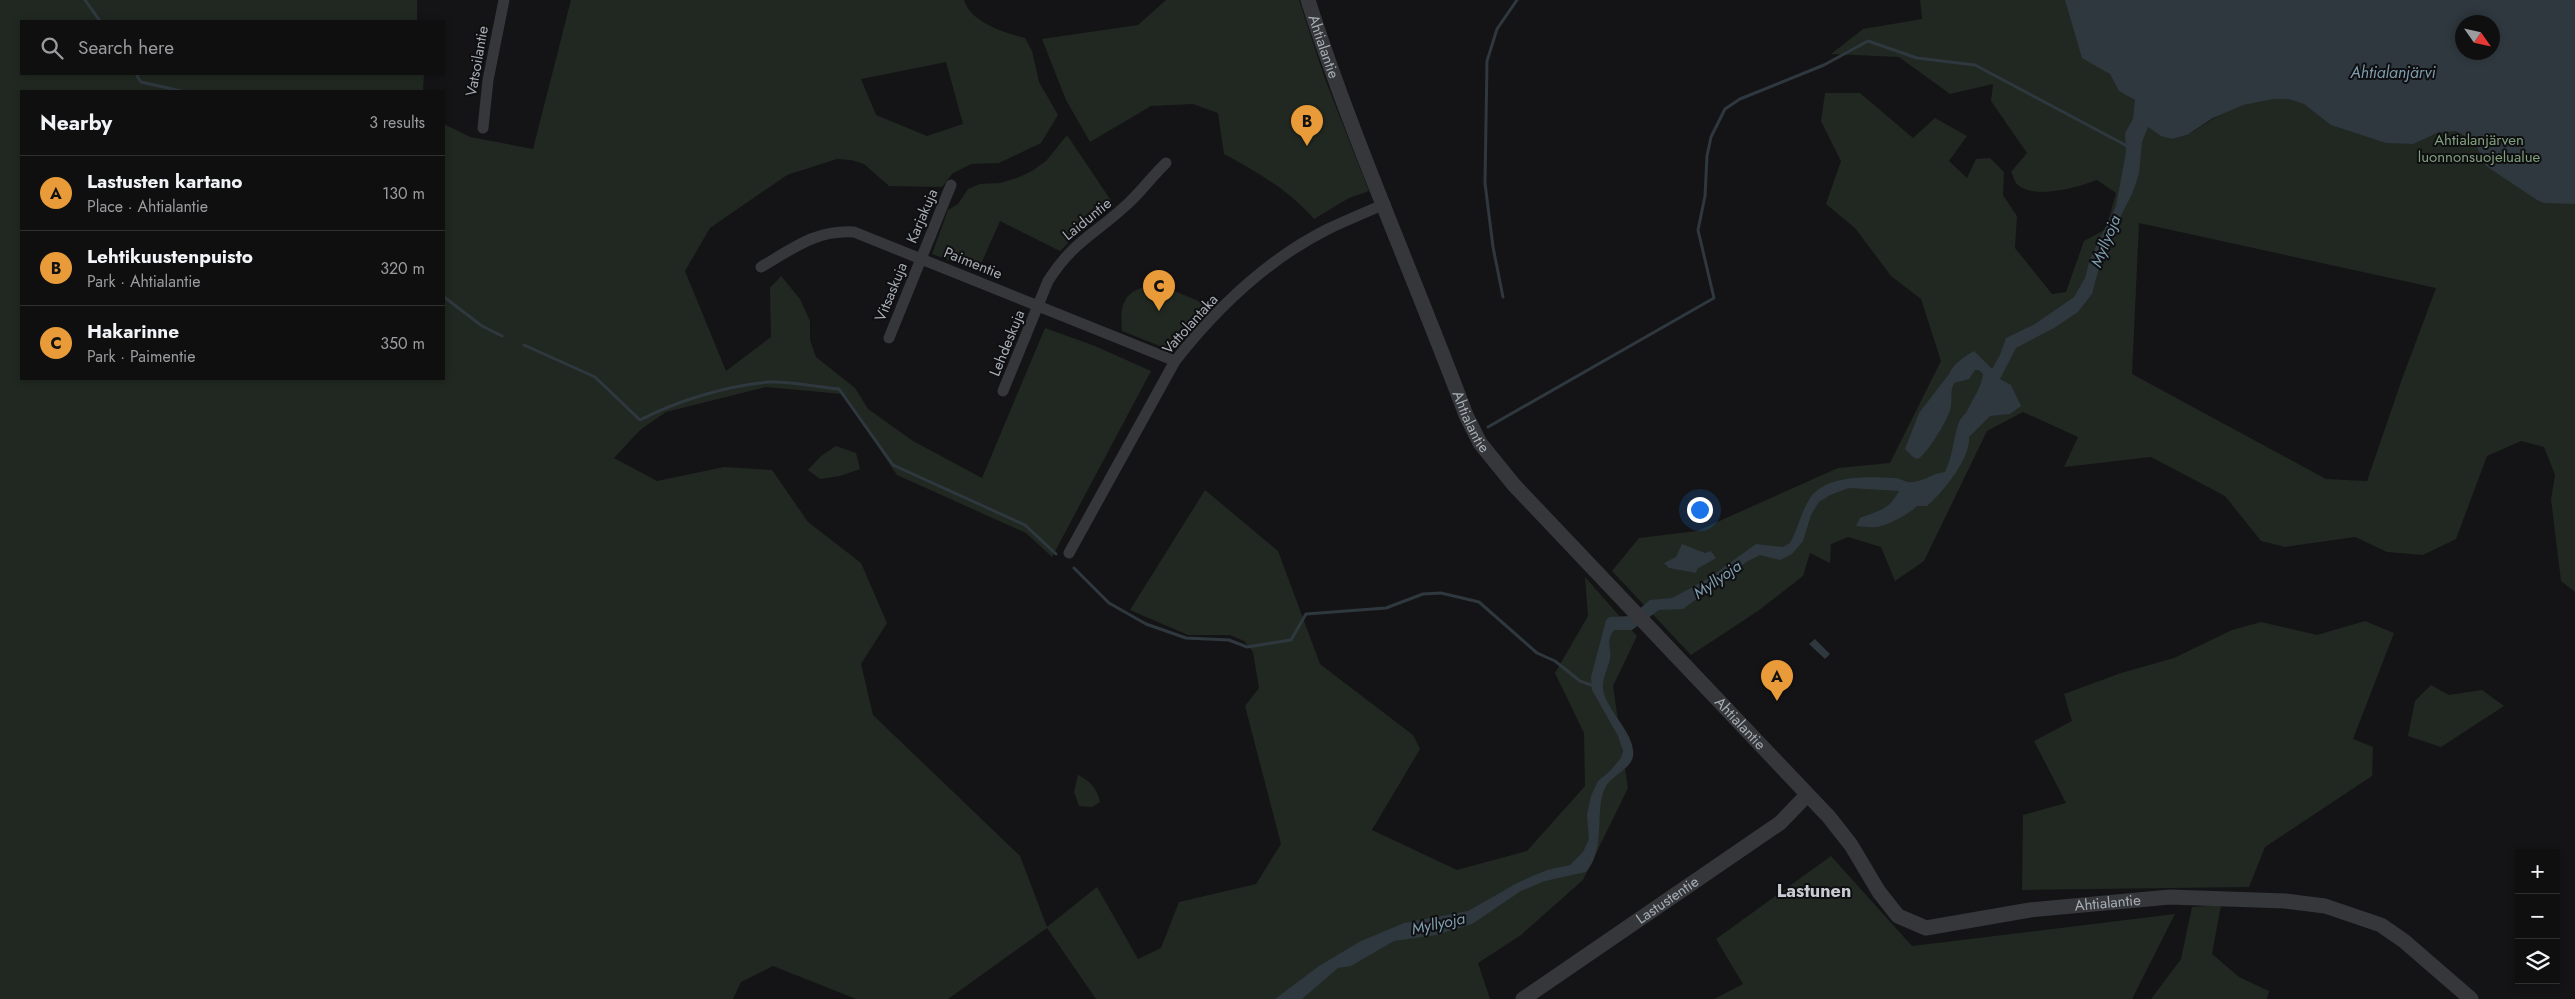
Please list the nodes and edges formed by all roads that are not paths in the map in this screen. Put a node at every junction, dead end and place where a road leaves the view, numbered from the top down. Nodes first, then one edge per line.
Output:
1 (504, 0) edge
2 (1308, 0) edge
3 (483, 128) dead end
4 (1166, 163) dead end
5 (951, 185) dead end
6 (1385, 204) junction
7 (921, 258) junction
8 (761, 267) dead end
9 (1038, 306) junction
10 (889, 338) dead end
11 (1175, 361) junction
12 (1003, 392) dead end
13 (1069, 553) dead end
14 (1807, 795) junction
15 (1523, 999) edge
16 (2471, 999) edge

1 - 3 street, Vatsoilantie
2 - 6 street, Ahtialantie
4 - 9 street, Laiduntie
5 - 7 street, Karjakuja
6 - 11 street, Vattolantaka
6 - 14 street, Ahtialantie
7 - 8 street, Paimentie
7 - 9 street, Paimentie
7 - 10 street, Vitsaskuja
9 - 11 street, Paimentie
9 - 12 street, Lehdeskuja
11 - 13 street, Vattolantaka
14 - 15 street, Lastustentie
14 - 16 street, Ahtialantie

